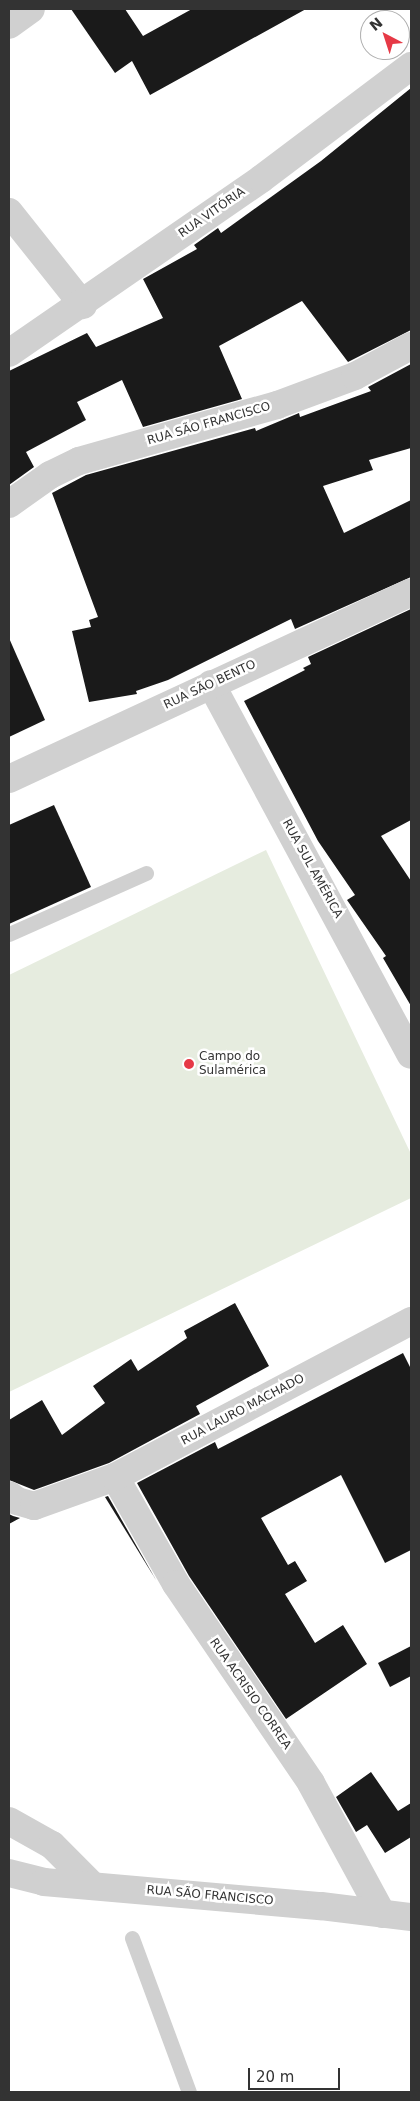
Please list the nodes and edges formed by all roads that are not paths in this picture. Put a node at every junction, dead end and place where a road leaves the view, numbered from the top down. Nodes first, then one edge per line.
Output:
1 (31, 9) edge
2 (9, 25) edge
3 (411, 66) edge
4 (9, 212) edge
5 (83, 305) junction
6 (411, 346) edge
7 (9, 353) edge
8 (9, 504) edge
9 (411, 592) edge
10 (211, 684) junction
11 (9, 779) edge
12 (146, 873) dead end
13 (9, 934) edge
14 (411, 1054) edge
15 (411, 1321) edge
16 (115, 1477) junction
17 (9, 1494) edge
18 (9, 1821) edge
19 (9, 1873) edge
20 (92, 1885) junction
21 (382, 1914) junction
22 (411, 1917) edge
23 (132, 1938) dead end
24 (189, 2092) edge

1 - 2 street
3 - 5 street, RUA VITÓRIA
4 - 5 street
5 - 7 street, RUA VITÓRIA
6 - 8 street, RUA SÃO FRANCISCO
9 - 10 street, RUA SÃO BENTO
10 - 11 street, RUA SÃO BENTO
10 - 14 street, RUA SUL AMÉRICA
12 - 13 lane
15 - 16 street, RUA LAURO MACHADO
16 - 17 street, RUA LAURO MACHADO
16 - 21 street, RUA ACRISIO CORREA
18 - 20 street
19 - 20 street, RUA SÃO FRANCISCO
20 - 21 street, RUA SÃO FRANCISCO
21 - 22 street, RUA SÃO FRANCISCO
23 - 24 lane

